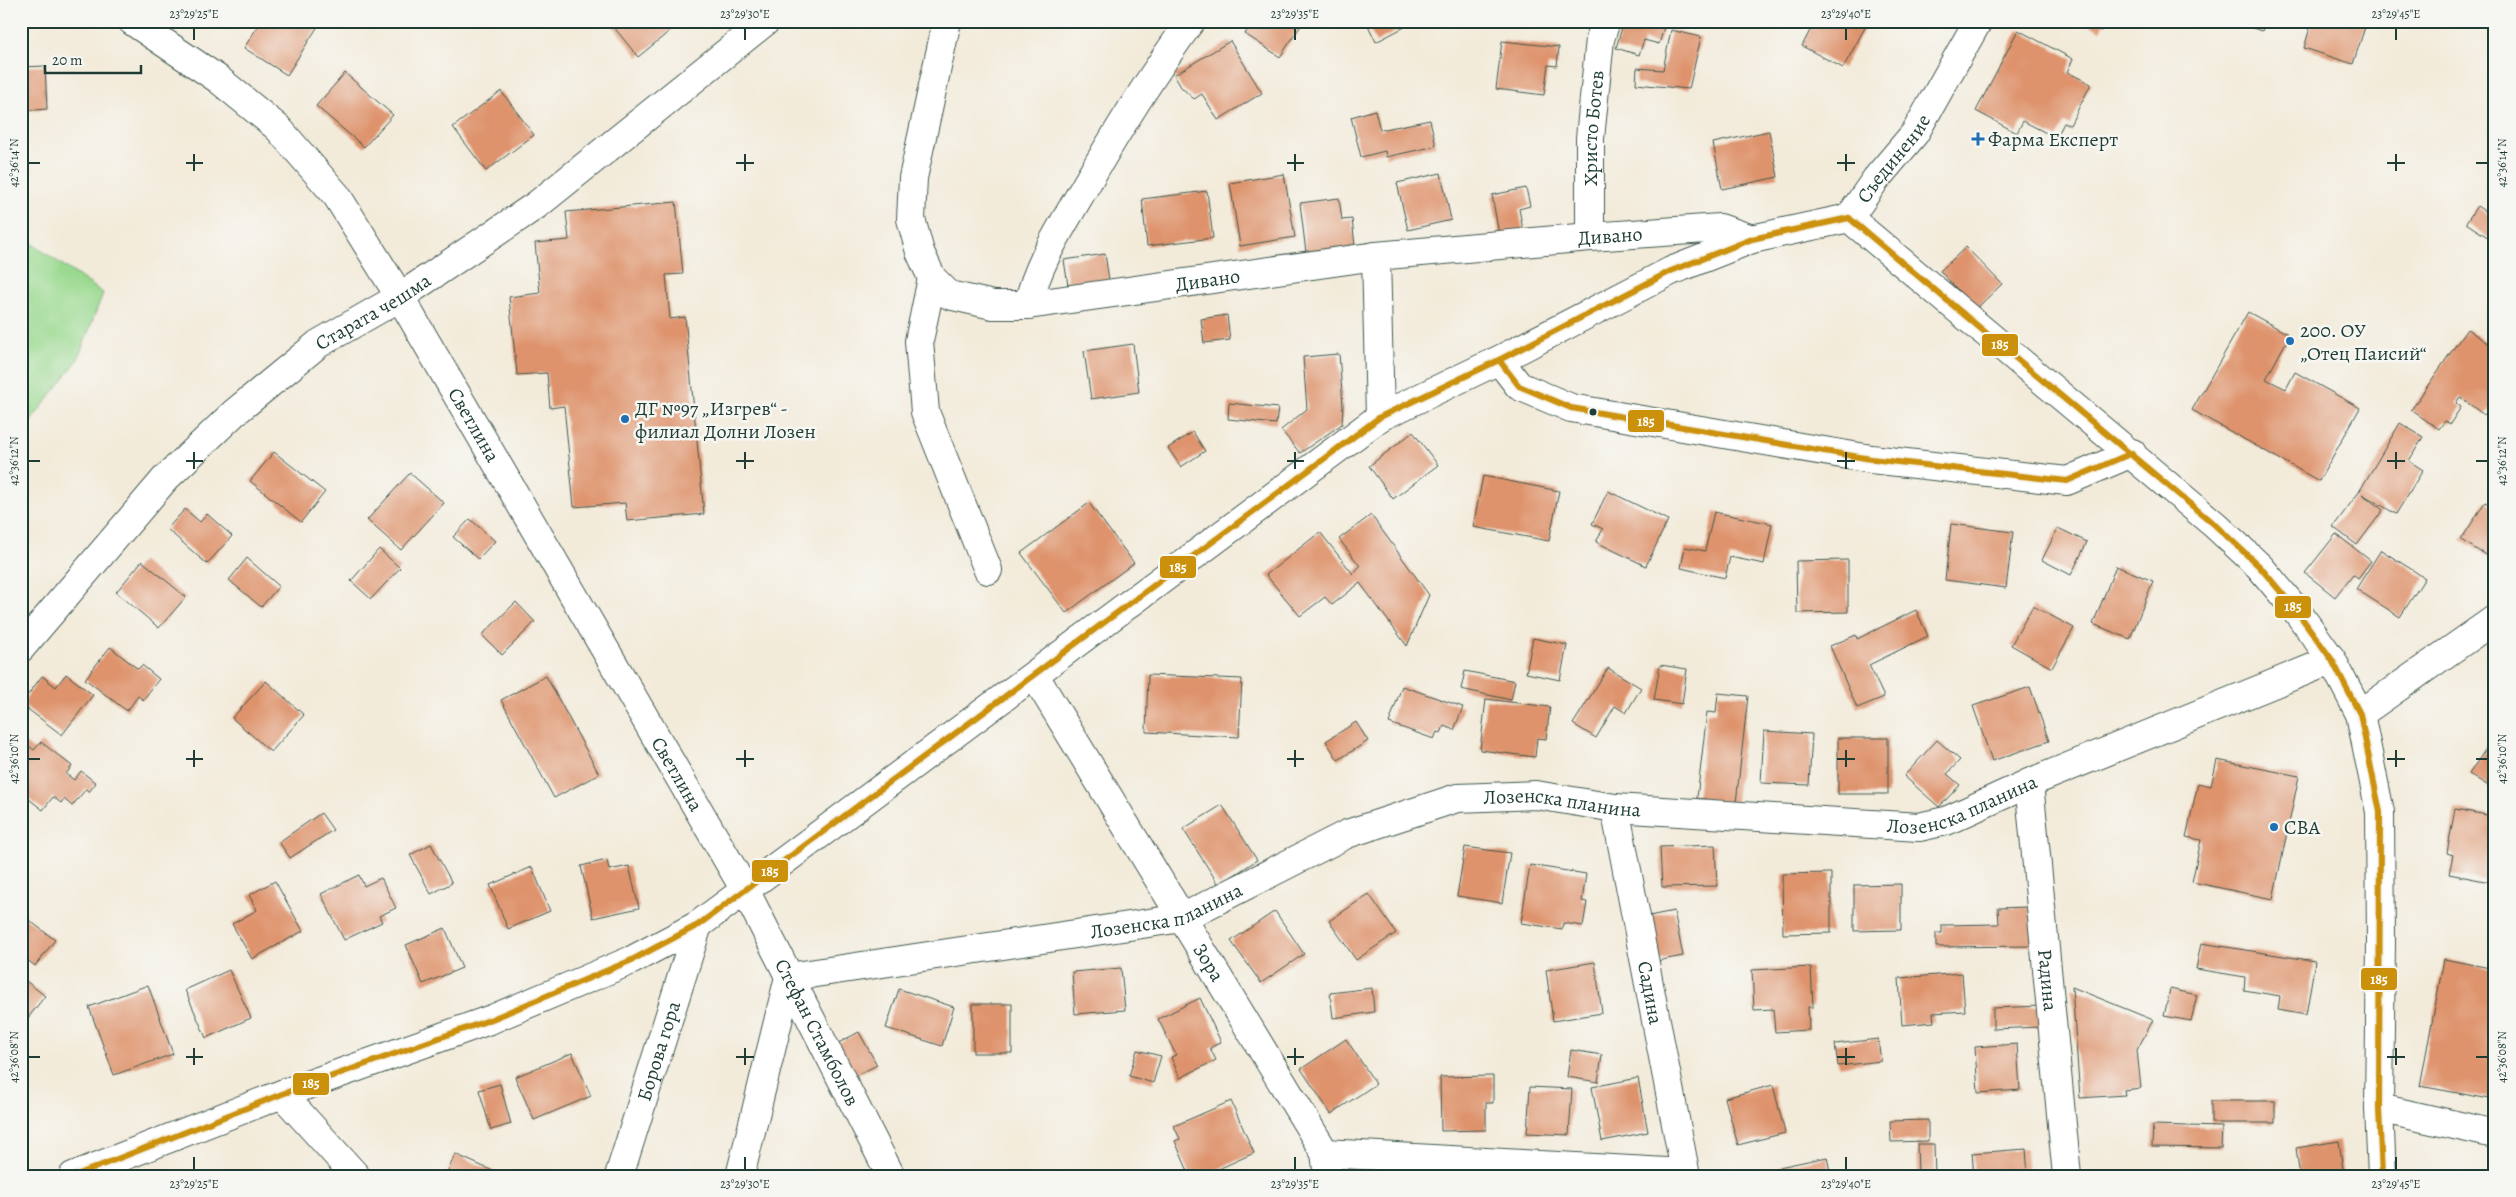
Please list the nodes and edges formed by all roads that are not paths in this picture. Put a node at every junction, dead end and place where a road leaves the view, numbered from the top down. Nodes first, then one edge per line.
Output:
1 (132, 21) edge
2 (766, 21) edge
3 (948, 21) edge
4 (1191, 21) edge
5 (1606, 21) edge
6 (1978, 21) edge
7 (1849, 218) junction
8 (1590, 236) junction
9 (1752, 239) junction
10 (1376, 256) junction
11 (932, 278) junction
12 (400, 297) junction
13 (1028, 305) junction
14 (1499, 360) junction
15 (1380, 417) junction
16 (2132, 453) junction
17 (988, 570) dead end
18 (2495, 619) edge
19 (21, 648) edge
20 (2332, 660) junction
21 (1035, 676) junction
22 (2360, 714) junction
23 (2029, 783) junction
24 (1615, 808) junction
25 (744, 890) junction
26 (1182, 918) junction
27 (698, 925) junction
28 (789, 977) junction
29 (282, 1094) junction
30 (2379, 1108) junction
31 (2495, 1134) edge
32 (1326, 1165) edge
33 (1686, 1174) edge
34 (72, 1176) edge
35 (356, 1176) edge
36 (619, 1176) edge
37 (740, 1176) edge
38 (891, 1176) edge
39 (2067, 1176) edge
40 (2382, 1176) edge

1 - 12 street, Светлина
2 - 12 street, Старата чешма
3 - 11 street, Дивано
4 - 13 street
5 - 8 street, Христо Ботев
6 - 7 street, Съединение
7 - 9 street, Съединение
7 - 16 street
8 - 9 street, Дивано
8 - 10 street, Дивано
9 - 14 street, Съединение
10 - 13 street, Дивано
10 - 15 street
11 - 13 street, Дивано
11 - 17 street
12 - 19 street, Старата чешма
12 - 25 street, Светлина
14 - 15 street, Съединение
14 - 16 street
15 - 21 street, Съединение
16 - 20 street
18 - 22 street
20 - 22 street
20 - 23 street, Лозенска планина
21 - 25 street, Съединение
21 - 26 street, Зора
22 - 30 street
23 - 24 street, Лозенска планина
23 - 39 street, Радина
24 - 26 street, Лозенска планина
24 - 33 street, Садина
25 - 27 street, Съединение
25 - 28 street, Стефан Стамболов
26 - 28 street, Лозенска планина
26 - 32 street, Зора
27 - 29 street, Съединение
27 - 36 street, Борова гора
28 - 37 street
28 - 38 street, Стефан Стамболов
29 - 34 street, Съединение
29 - 35 street
30 - 31 street
30 - 40 street
32 - 33 street

